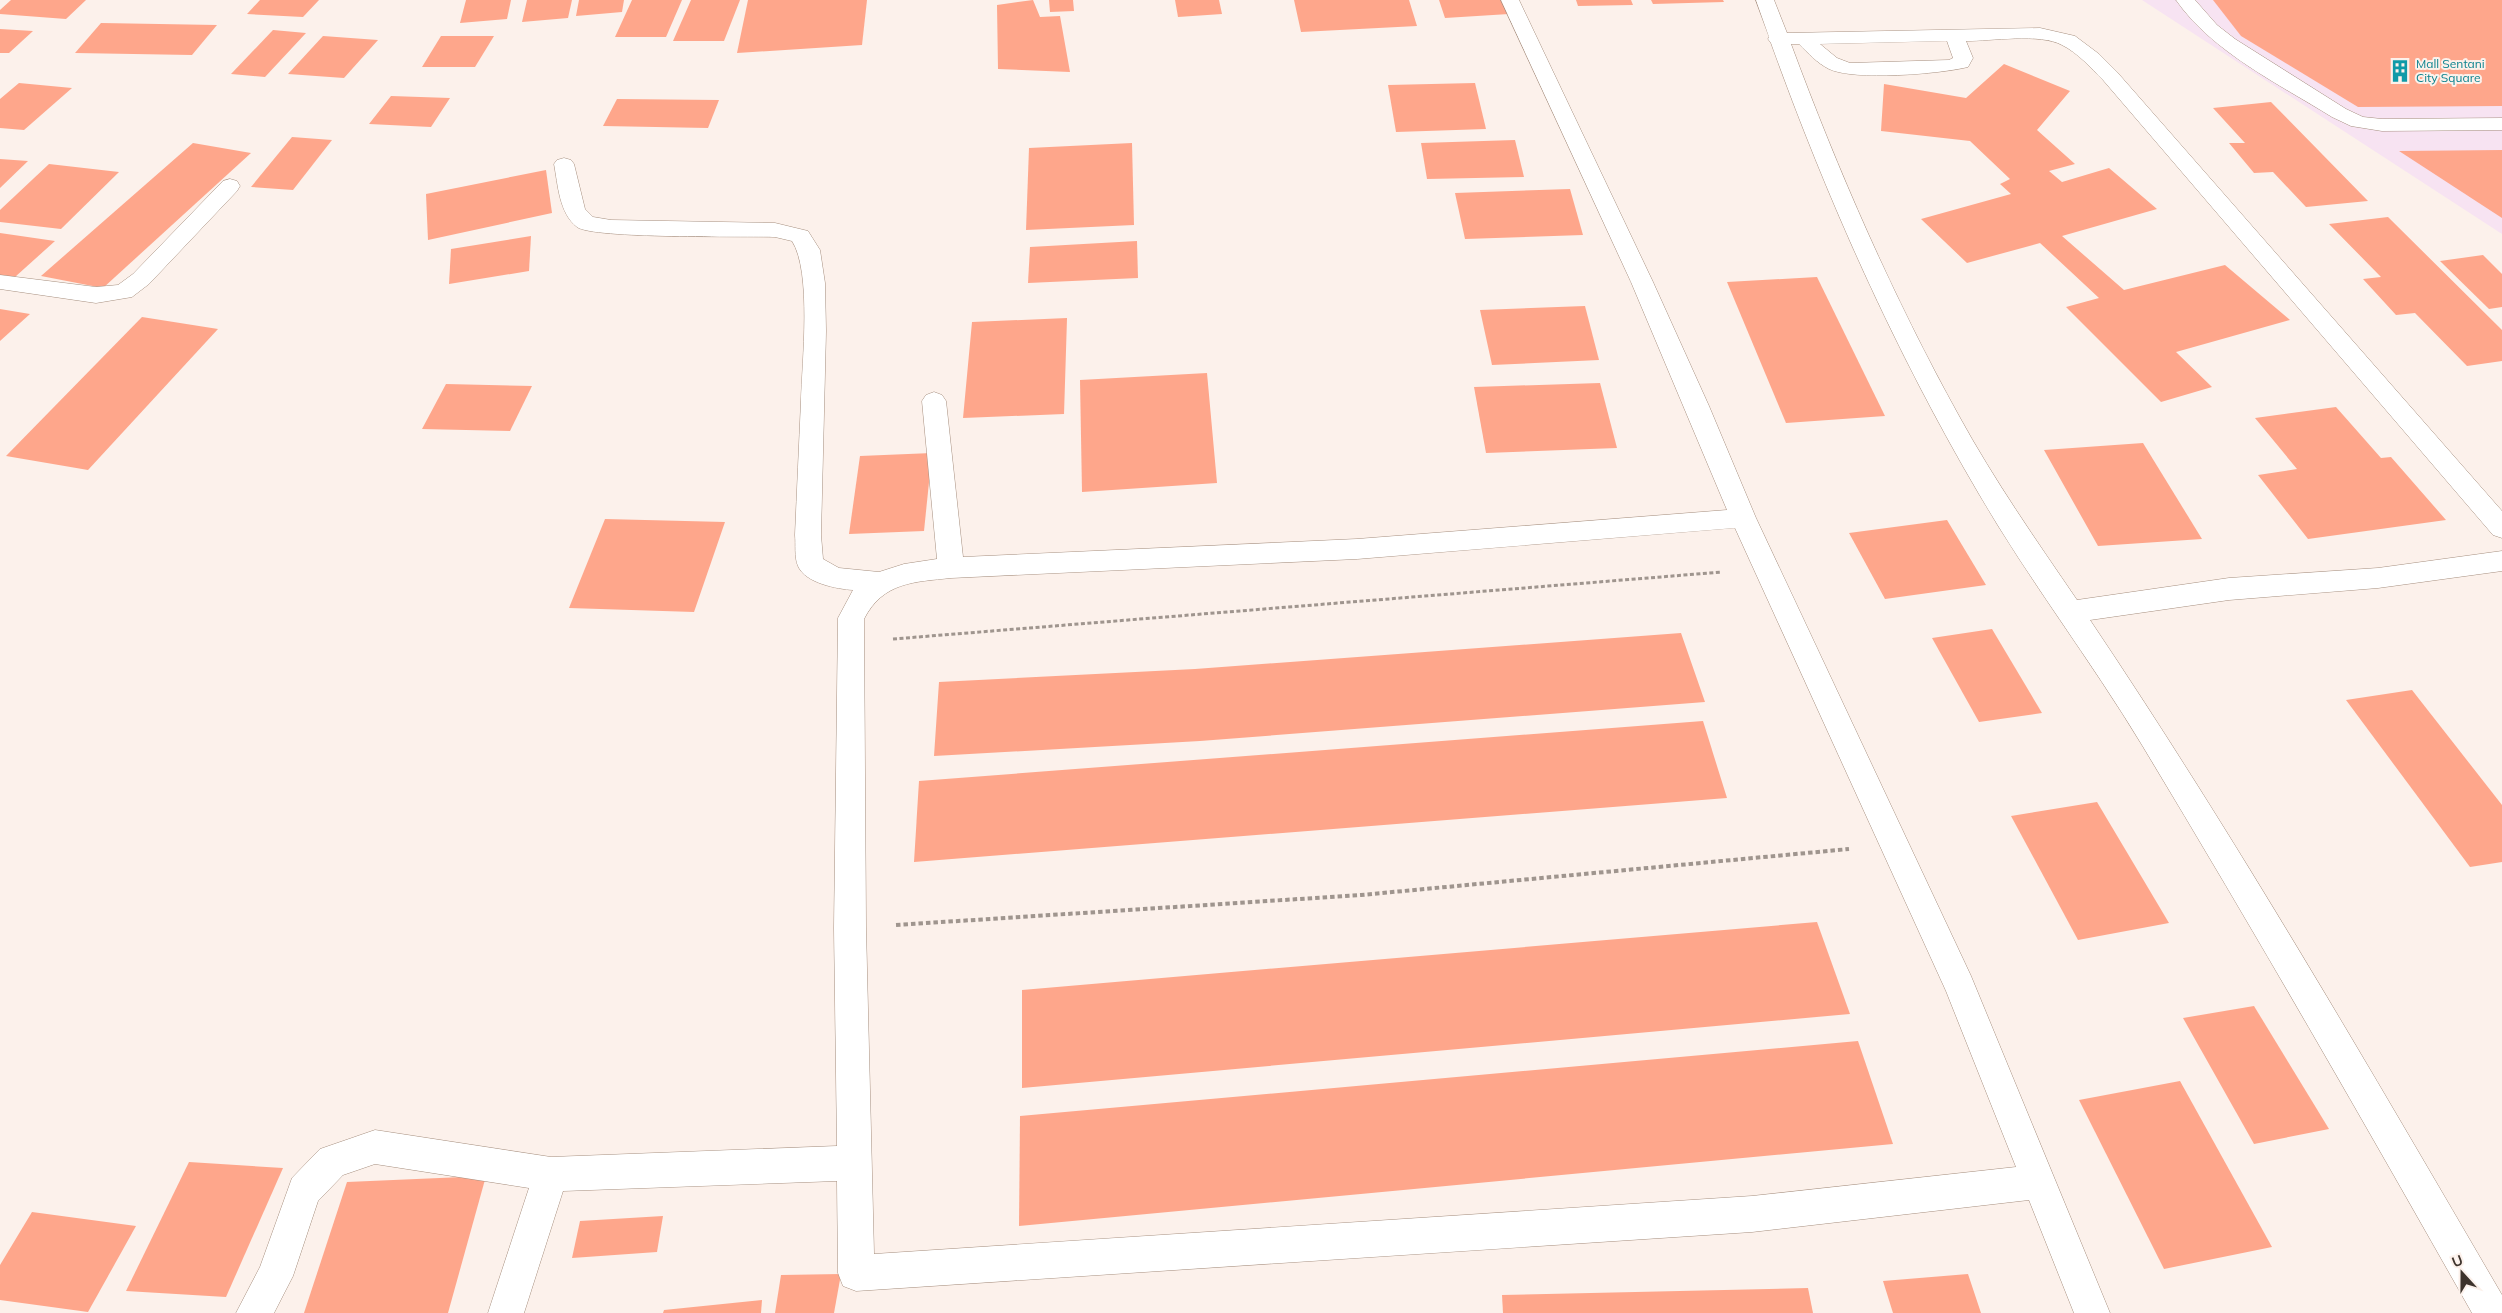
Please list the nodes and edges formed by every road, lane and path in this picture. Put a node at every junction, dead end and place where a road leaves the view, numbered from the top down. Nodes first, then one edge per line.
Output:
1 (1510, 0) edge
2 (1765, 0) edge
3 (2185, 0) edge
4 (1955, 36) junction
5 (1777, 39) junction
6 (1804, 39) junction
7 (2502, 124) edge
8 (564, 164) dead end
9 (230, 186) dead end
10 (0, 282) edge
11 (934, 401) dead end
12 (1743, 518) junction
13 (2502, 528) edge
14 (2502, 561) edge
15 (951, 568) junction
16 (1767, 569) junction
17 (882, 583) junction
18 (2071, 612) junction
19 (851, 642) junction
20 (1894, 844) junction
21 (850, 928) junction
22 (854, 1163) junction
23 (551, 1174) junction
24 (2038, 1182) junction
25 (254, 1313) edge
26 (506, 1313) edge
27 (2092, 1313) edge
28 (2492, 1313) edge

1 - 12 street
2 - 5 street
3 - 7 street
4 - 6 street
4 - 6 street
4 - 13 street
5 - 6 street
5 - 18 street
8 - 17 street
9 - 10 street
11 - 15 street
12 - 15 street
12 - 16 street
14 - 18 street
15 - 17 street
16 - 19 path
16 - 20 street
17 - 19 street
18 - 28 street
19 - 21 street
20 - 21 path
20 - 24 street
21 - 22 street
22 - 23 street
22 - 24 street
23 - 25 street
23 - 26 street
24 - 27 street

